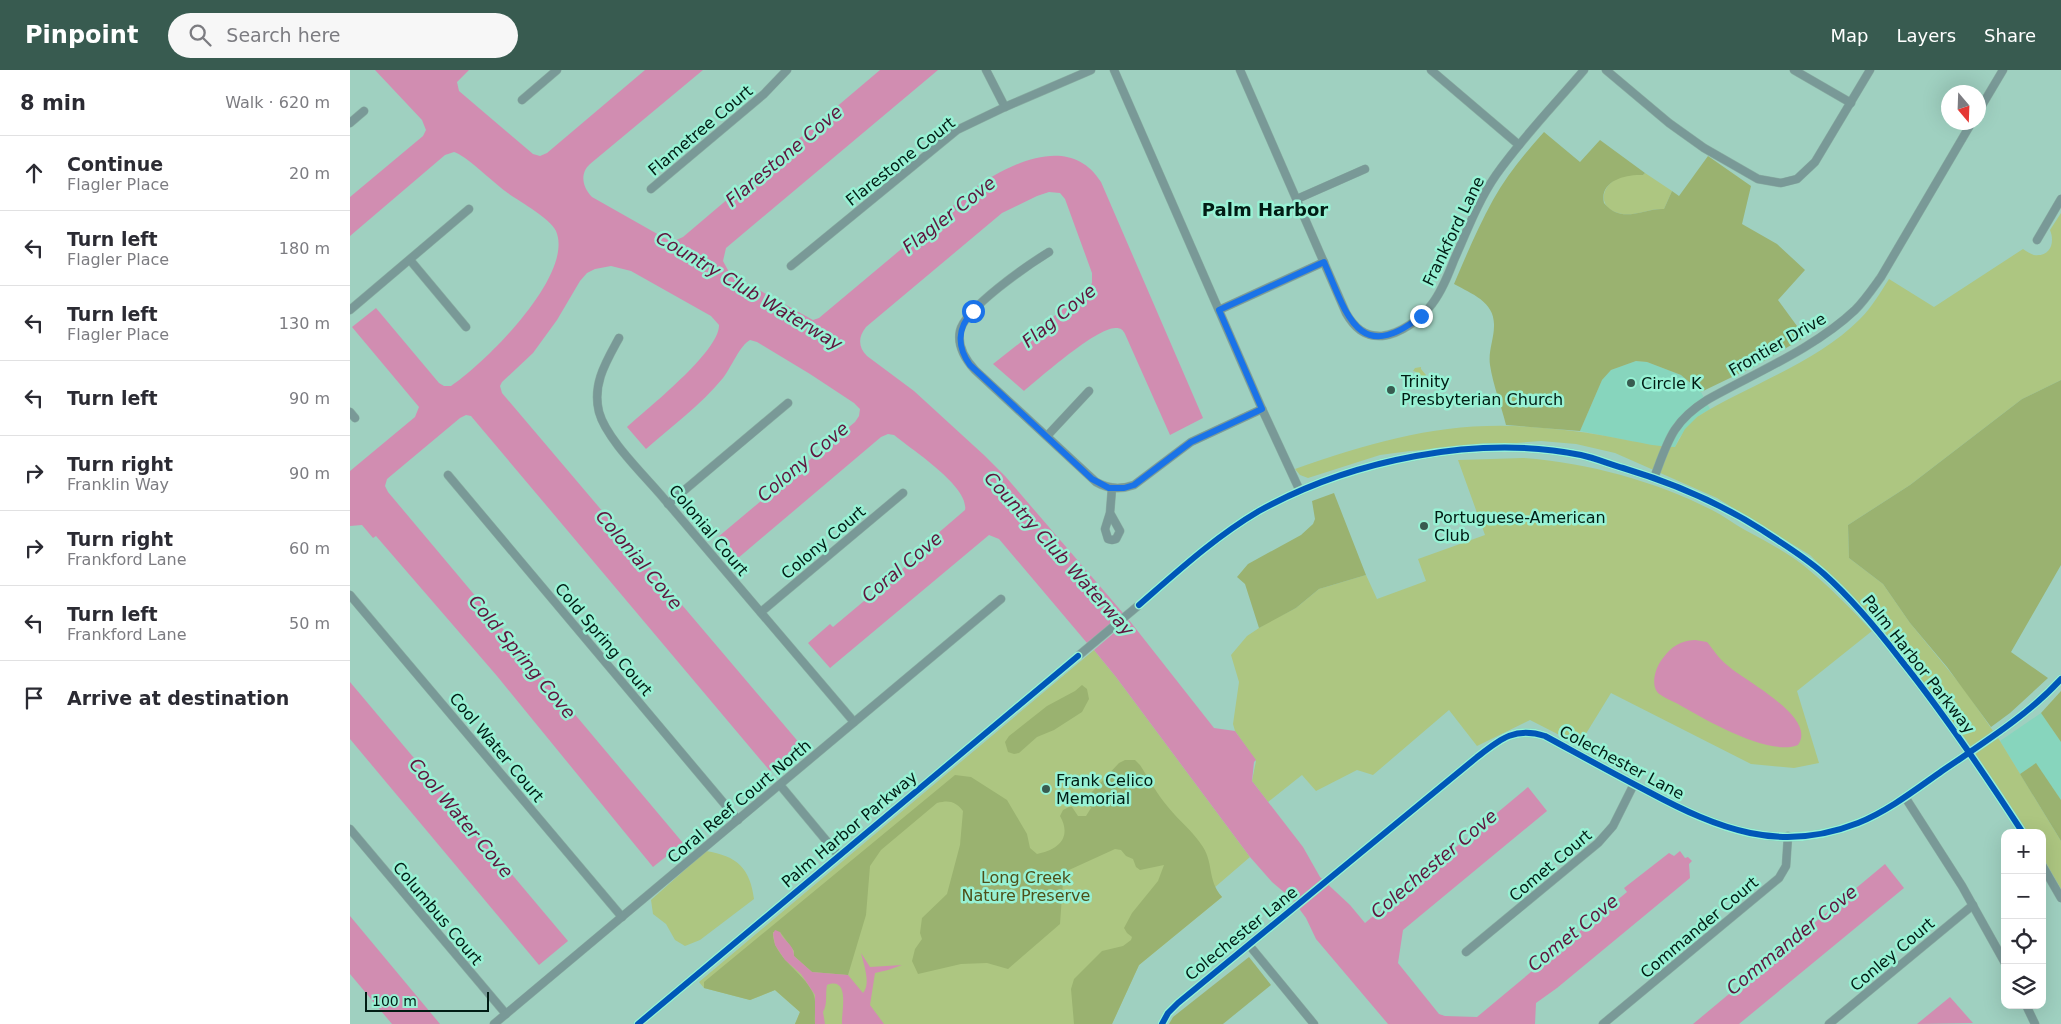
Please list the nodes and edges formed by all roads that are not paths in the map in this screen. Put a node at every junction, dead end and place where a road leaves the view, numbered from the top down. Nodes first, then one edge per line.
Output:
1 (557, 70) edge
2 (787, 70) edge
3 (986, 70) edge
4 (1091, 70) edge
5 (1114, 70) edge
6 (1240, 70) edge
7 (1431, 70) edge
8 (1584, 70) edge
9 (1606, 70) edge
10 (1794, 70) edge
11 (1870, 70) edge
12 (2003, 70) edge
13 (1986, 99) edge
14 (522, 100) dead end
15 (1850, 103) junction
16 (1005, 107) junction
17 (364, 111) dead end
18 (350, 123) edge
19 (1967, 130) edge
20 (1520, 145) junction
21 (1365, 169) dead end
22 (651, 189) dead end
23 (1297, 199) junction
24 (2061, 199) edge
25 (469, 209) dead end
26 (2037, 240) dead end
27 (1049, 252) dead end
28 (410, 260) junction
29 (1324, 262) junction
30 (791, 266) dead end
31 (350, 310) edge
32 (1219, 310) junction
33 (466, 327) dead end
34 (619, 338) dead end
35 (1089, 390) dead end
36 (788, 403) dead end
37 (1262, 409) junction
38 (1047, 436) junction
39 (448, 475) dead end
40 (1654, 478) junction
41 (1112, 488) junction
42 (1300, 491) junction
43 (903, 493) dead end
44 (668, 504) junction
45 (1110, 513) dead end
46 (350, 594) edge
47 (1001, 599) dead end
48 (760, 612) junction
49 (2061, 679) edge
50 (854, 722) junction
51 (1970, 752) junction
52 (1634, 784) junction
53 (780, 785) junction
54 (1905, 796) junction
55 (738, 820) junction
56 (350, 829) edge
57 (2020, 829) edge
58 (1788, 836) junction
59 (839, 856) junction
60 (2046, 872) edge
61 (2061, 898) edge
62 (1973, 905) junction
63 (622, 917) junction
64 (1249, 945) junction
65 (1466, 952) dead end
66 (2001, 957) edge
67 (2028, 1009) edge
68 (506, 1014) junction
69 (494, 1024) edge
70 (638, 1024) edge
71 (1162, 1024) edge
72 (1314, 1024) edge
73 (1603, 1024) edge
74 (1829, 1024) edge
75 (2035, 1024) edge

1 - 14 street
2 - 22 street, Flametree Court
3 - 16 street
4 - 16 street, Flarestone Court
5 - 32 street
6 - 23 street, Frankford Lane
7 - 20 street
8 - 20 street, Frankford Lane
9 - 15 street
10 - 15 street
11 - 15 street
12 - 13 street
16 - 30 street, Flarestone Court
17 - 18 street
19 - 40 street, Frontier Drive
20 - 29 street, Frankford Lane
21 - 23 street
23 - 29 street, Frankford Lane
24 - 26 street
25 - 28 street
27 - 38 street
28 - 31 street
28 - 33 street
29 - 32 street
32 - 37 street
34 - 44 street, Colonial Court
35 - 38 street
36 - 44 street
37 - 41 street
37 - 42 street
38 - 41 street
39 - 55 street, Cold Spring Court
40 - 42 street, Palm Harbor Parkway
40 - 51 street, Palm Harbor Parkway
41 - 45 street
42 - 59 street, Palm Harbor Parkway
43 - 48 street, Colony Court
44 - 48 street, Colonial Court
46 - 63 street, Cool Water Court
47 - 50 street, Coral Reef Court North
48 - 50 street, Colonial Court
49 - 51 street, Colechester Lane
50 - 53 street, Coral Reef Court North
51 - 54 street, Colechester Lane
51 - 57 street, Palm Harbor Parkway
52 - 58 street, Colechester Lane
52 - 64 street, Colechester Lane
52 - 65 street, Comet Court
53 - 55 street, Coral Reef Court North
53 - 59 street
54 - 58 street, Colechester Lane
54 - 62 street
55 - 63 street, Coral Reef Court North
56 - 68 street, Columbus Court
58 - 73 street, Commander Court
59 - 70 street, Palm Harbor Parkway
60 - 61 street
62 - 66 street
62 - 74 street, Conley Court
63 - 68 street, Coral Reef Court North
64 - 71 street, Colechester Lane
64 - 72 street
67 - 75 street
68 - 69 street, Coral Reef Court North

